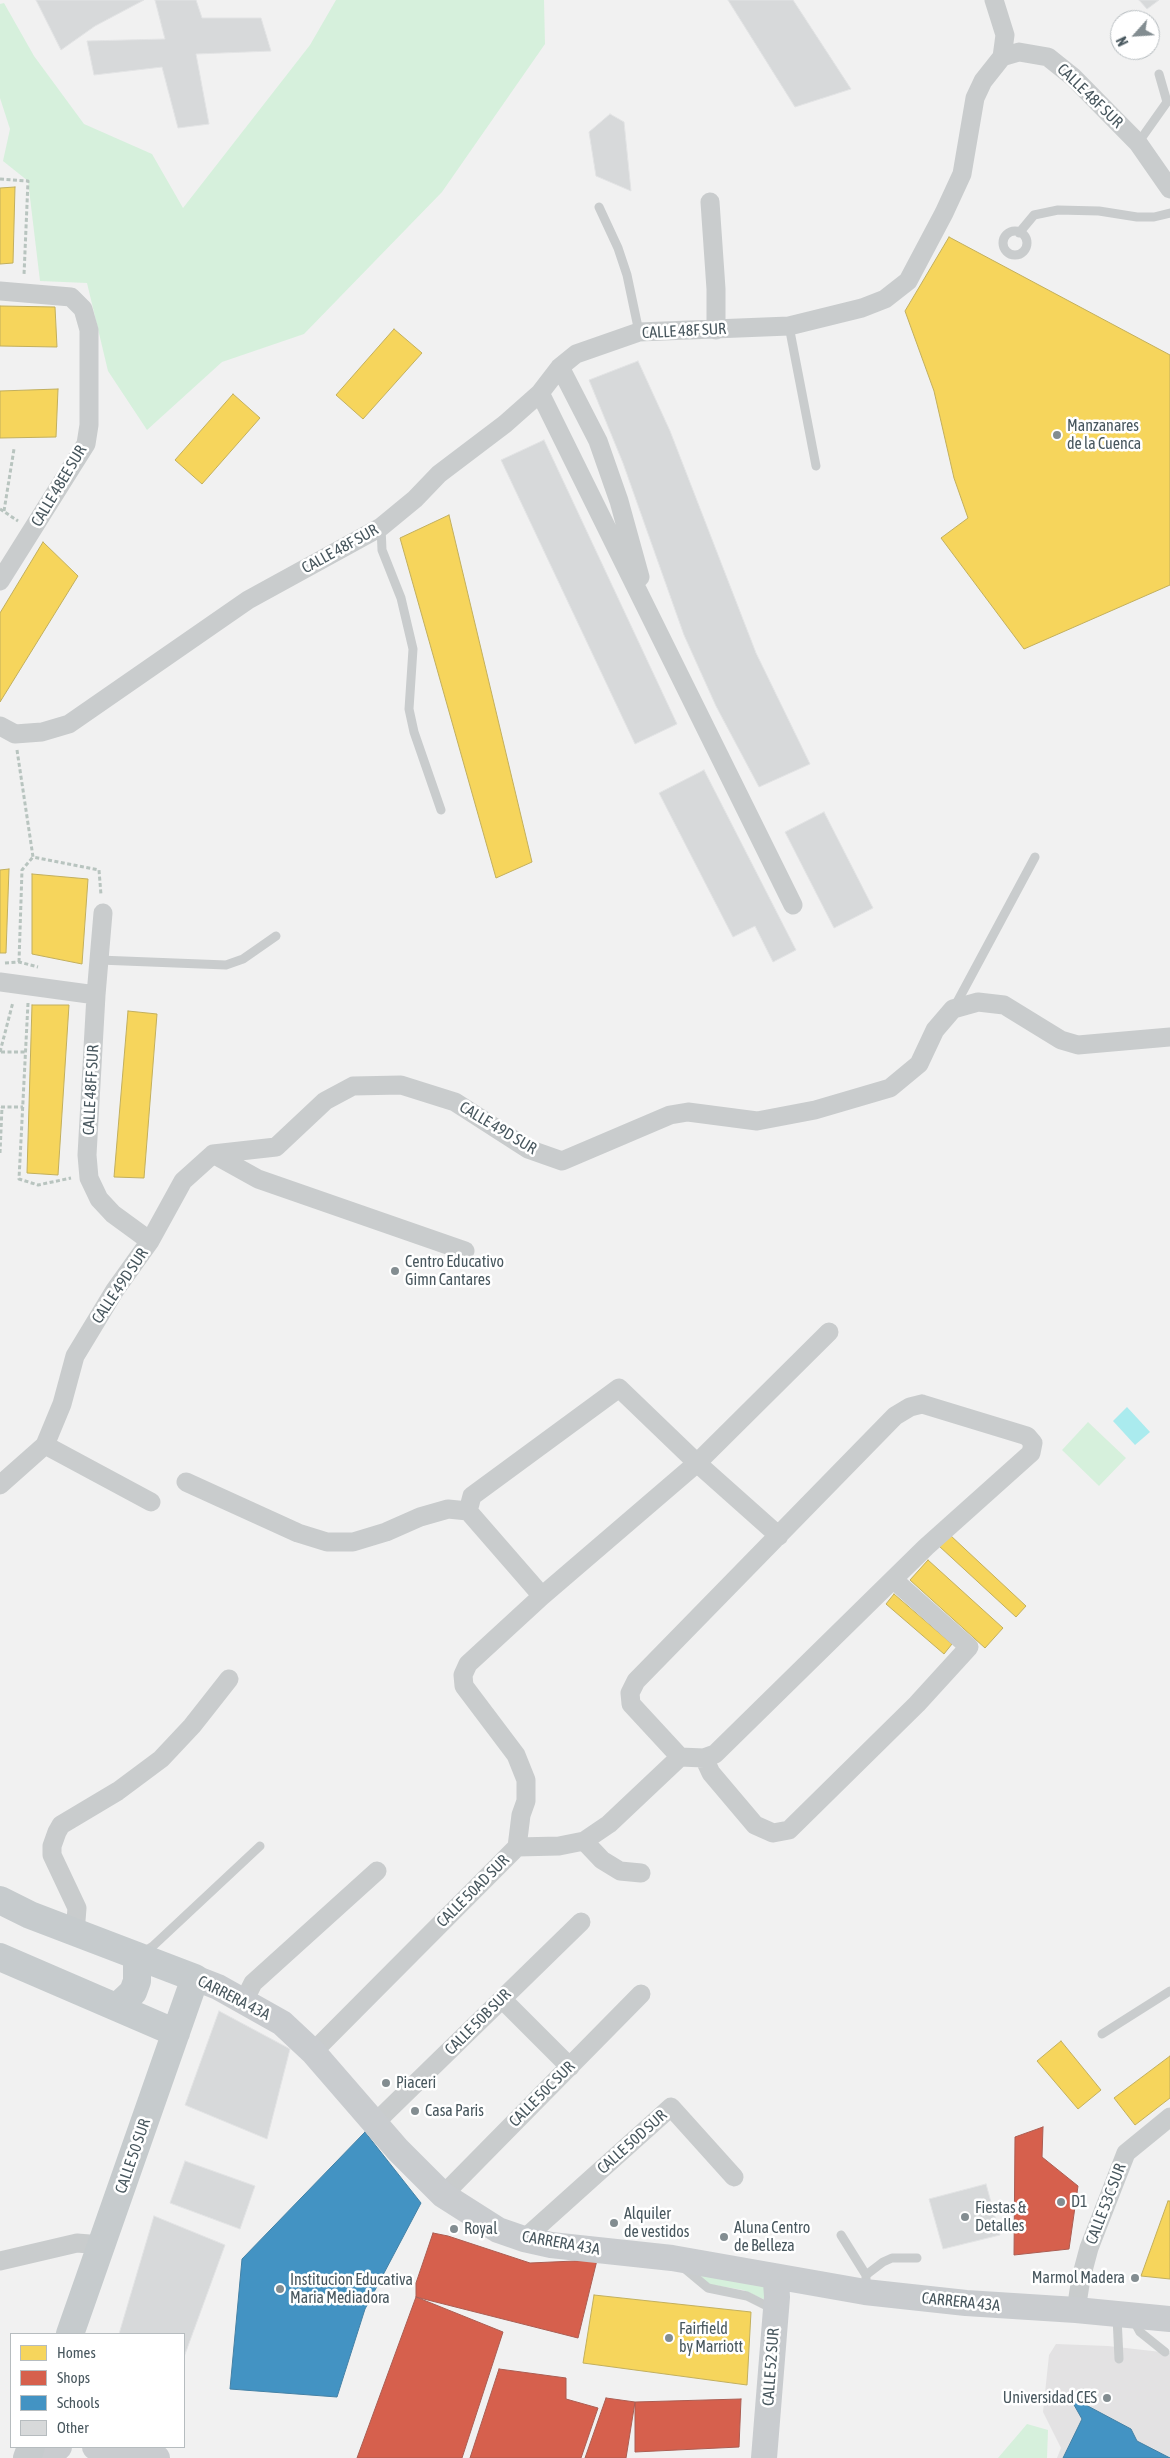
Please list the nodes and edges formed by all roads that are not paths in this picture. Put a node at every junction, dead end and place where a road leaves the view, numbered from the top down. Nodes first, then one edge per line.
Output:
1 (994, 0) edge
2 (1002, 57) junction
3 (1159, 74) dead end
4 (1138, 143) junction
5 (1170, 189) edge
6 (710, 202) dead end
7 (599, 208) dead end
8 (1170, 213) edge
9 (1019, 232) dead end
10 (0, 291) edge
11 (788, 326) junction
12 (716, 330) junction
13 (639, 332) junction
14 (560, 367) junction
15 (540, 393) junction
16 (816, 466) dead end
17 (381, 526) junction
18 (0, 581) edge
19 (652, 622) junction
20 (7, 730) edge
21 (442, 810) dead end
22 (1035, 857) dead end
23 (793, 904) dead end
24 (103, 913) road end
25 (276, 936) dead end
26 (99, 960) junction
27 (0, 982) edge
28 (96, 995) junction
29 (953, 1009) junction
30 (1170, 1037) edge
31 (213, 1154) junction
32 (150, 1241) junction
33 (465, 1251) dead end
34 (829, 1332) dead end
35 (45, 1445) junction
36 (697, 1462) junction
37 (186, 1482) dead end
38 (0, 1485) edge
39 (151, 1502) dead end
40 (468, 1512) junction
41 (779, 1536) junction
42 (894, 1580) junction
43 (542, 1596) junction
44 (229, 1679) dead end
45 (680, 1757) junction
46 (704, 1758) junction
47 (584, 1841) junction
48 (260, 1846) dead end
49 (517, 1847) junction
50 (377, 1871) dead end
51 (641, 1873) dead end
52 (0, 1900) edge
53 (580, 1922) dead end
54 (75, 1933) junction
55 (137, 1956) junction
56 (0, 1957) edge
57 (195, 1978) junction
58 (1170, 1991) edge
59 (641, 1994) dead end
60 (502, 1998) junction
61 (244, 2001) junction
62 (117, 2007) junction
63 (176, 2033) junction
64 (1102, 2034) dead end
65 (313, 2052) junction
66 (570, 2067) junction
67 (1170, 2118) edge
68 (375, 2123) junction
69 (734, 2177) dead end
70 (443, 2194) junction
71 (841, 2235) dead end
72 (524, 2239) junction
73 (102, 2245) junction
74 (672, 2258) junction
75 (917, 2258) dead end
76 (0, 2260) edge
77 (772, 2276) junction
78 (866, 2283) junction
79 (775, 2310) junction
80 (1076, 2310) junction
81 (1124, 2314) junction
82 (1170, 2319) edge
83 (70, 2333) edge
84 (1165, 2352) dead end
85 (1119, 2358) dead end
86 (58, 2448) edge
87 (101, 2448) edge
88 (47, 2458) edge
89 (157, 2458) edge
90 (764, 2458) edge

1 - 2 street
2 - 4 street, CALLE 48F SUR
2 - 11 street, CALLE 48F SUR
3 - 4 lane
4 - 5 street, CALLE 48F SUR
6 - 12 street
7 - 13 lane
8 - 9 lane
10 - 18 street, CALLE 48EE SUR
11 - 12 street, CALLE 48F SUR
11 - 16 lane
12 - 13 street, CALLE 48F SUR
13 - 14 street, CALLE 48F SUR
14 - 15 street, CALLE 48F SUR
14 - 19 street
15 - 17 street, CALLE 48F SUR
15 - 19 street
17 - 20 street, CALLE 48F SUR
17 - 21 lane
19 - 23 street
22 - 29 lane
24 - 26 street, CALLE 48FF SUR
25 - 26 lane
26 - 28 street, CALLE 48FF SUR
27 - 28 street
28 - 32 street, CALLE 48FF SUR
29 - 30 street
29 - 31 street, CALLE 49D SUR
31 - 32 street, CALLE 49D SUR
31 - 33 street
32 - 35 street, CALLE 49D SUR
34 - 36 street
35 - 38 street, CALLE 49D SUR
35 - 39 street
36 - 40 street
36 - 41 street
36 - 43 street
37 - 40 street
40 - 43 street
41 - 42 street
41 - 45 street
42 - 46 street
42 - 46 street
43 - 49 street
44 - 54 street
45 - 46 street
45 - 47 street, CALLE 50AD SUR
47 - 49 street, CALLE 50AD SUR
47 - 51 street
48 - 55 lane
49 - 65 street, CALLE 50AD SUR
50 - 61 street
52 - 54 main road, CARRERA 43A
53 - 60 street, CALLE 50B SUR
54 - 55 main road, CARRERA 43A
55 - 57 main road, CARRERA 43A
55 - 62 main road
56 - 62 main road
57 - 61 main road, CARRERA 43A
57 - 63 main road, CALLE 50 SUR
58 - 64 lane
59 - 66 street, CALLE 50C SUR
60 - 66 street
60 - 68 street, CALLE 50B SUR
61 - 65 main road, CARRERA 43A
62 - 63 main road
63 - 73 main road, CALLE 50 SUR
65 - 68 main road, CARRERA 43A
66 - 70 street, CALLE 50C SUR
67 - 80 street, CALLE 53C SUR
68 - 70 main road, CARRERA 43A
69 - 72 street, CALLE 50D SUR
70 - 72 main road, CARRERA 43A
71 - 78 lane
72 - 74 main road, CARRERA 43A
73 - 76 street
73 - 83 main road, CALLE 50 SUR
74 - 77 main road, CARRERA 43A
74 - 79 lane
75 - 78 lane
77 - 78 main road, CARRERA 43A
77 - 79 main road, CALLE 52 SUR
78 - 80 main road, CARRERA 43A
79 - 90 main road, CALLE 52 SUR
80 - 81 main road, CARRERA 43A
81 - 82 main road, CARRERA 43A
81 - 84 lane
81 - 85 lane
86 - 88 main road
87 - 89 main road

